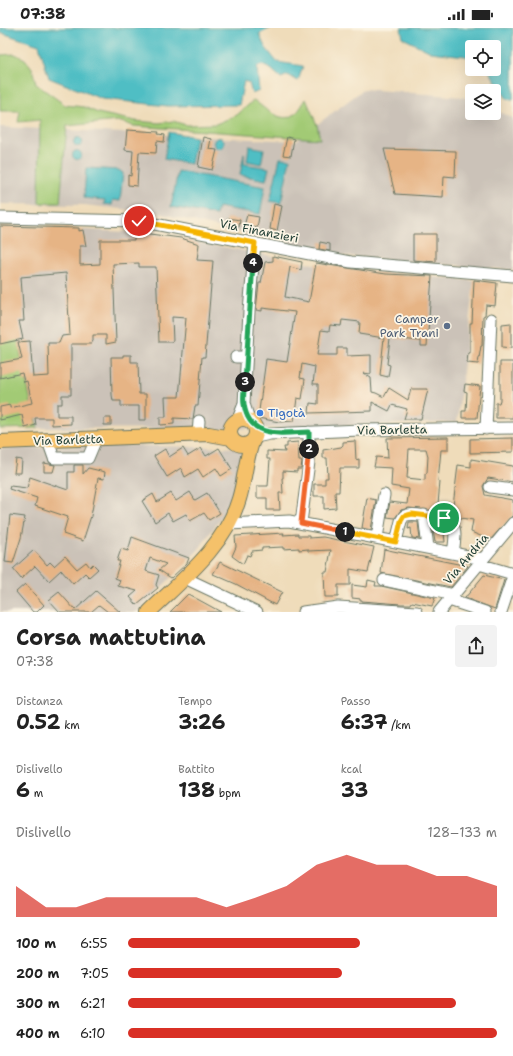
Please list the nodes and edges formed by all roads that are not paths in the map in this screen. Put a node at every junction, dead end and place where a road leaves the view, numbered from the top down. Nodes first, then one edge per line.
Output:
1 (0, 218) edge
2 (255, 243) junction
3 (513, 276) edge
4 (491, 319) dead end
5 (513, 428) edge
6 (486, 429) junction
7 (309, 432) junction
8 (245, 434) junction
9 (0, 442) edge
10 (490, 487) dead end
11 (513, 490) edge
12 (384, 495) dead end
13 (424, 516) junction
14 (301, 523) junction
15 (513, 523) edge
16 (228, 524) junction
17 (377, 538) junction
18 (396, 542) junction
19 (428, 548) junction
20 (452, 553) junction
21 (481, 561) junction
22 (513, 575) edge
23 (185, 578) junction
24 (384, 580) dead end
25 (452, 597) junction
26 (155, 610) edge
27 (257, 612) edge
28 (303, 612) edge
29 (417, 612) edge
30 (439, 612) edge
31 (485, 612) edge
32 (501, 612) edge

1 - 2 street, Via Finanzieri
2 - 3 street, Via Finanzieri
2 - 8 street
4 - 6 street
5 - 6 street, Via Barletta
6 - 7 street, Via Barletta
7 - 8 street, Via Barletta
7 - 14 street
8 - 9 main road, Via Barletta
8 - 16 main road
10 - 11 street
12 - 17 street
13 - 18 street
13 - 19 street
13 - 20 street
14 - 16 street
14 - 17 street
15 - 21 street, Via Andria
16 - 23 main road
17 - 18 street
18 - 19 street
19 - 20 street
20 - 21 street
21 - 22 street
21 - 25 street, Via Andria
22 - 32 street
23 - 26 main road
23 - 27 street
24 - 25 street
25 - 30 street, Via Andria
25 - 31 street
28 - 29 street

